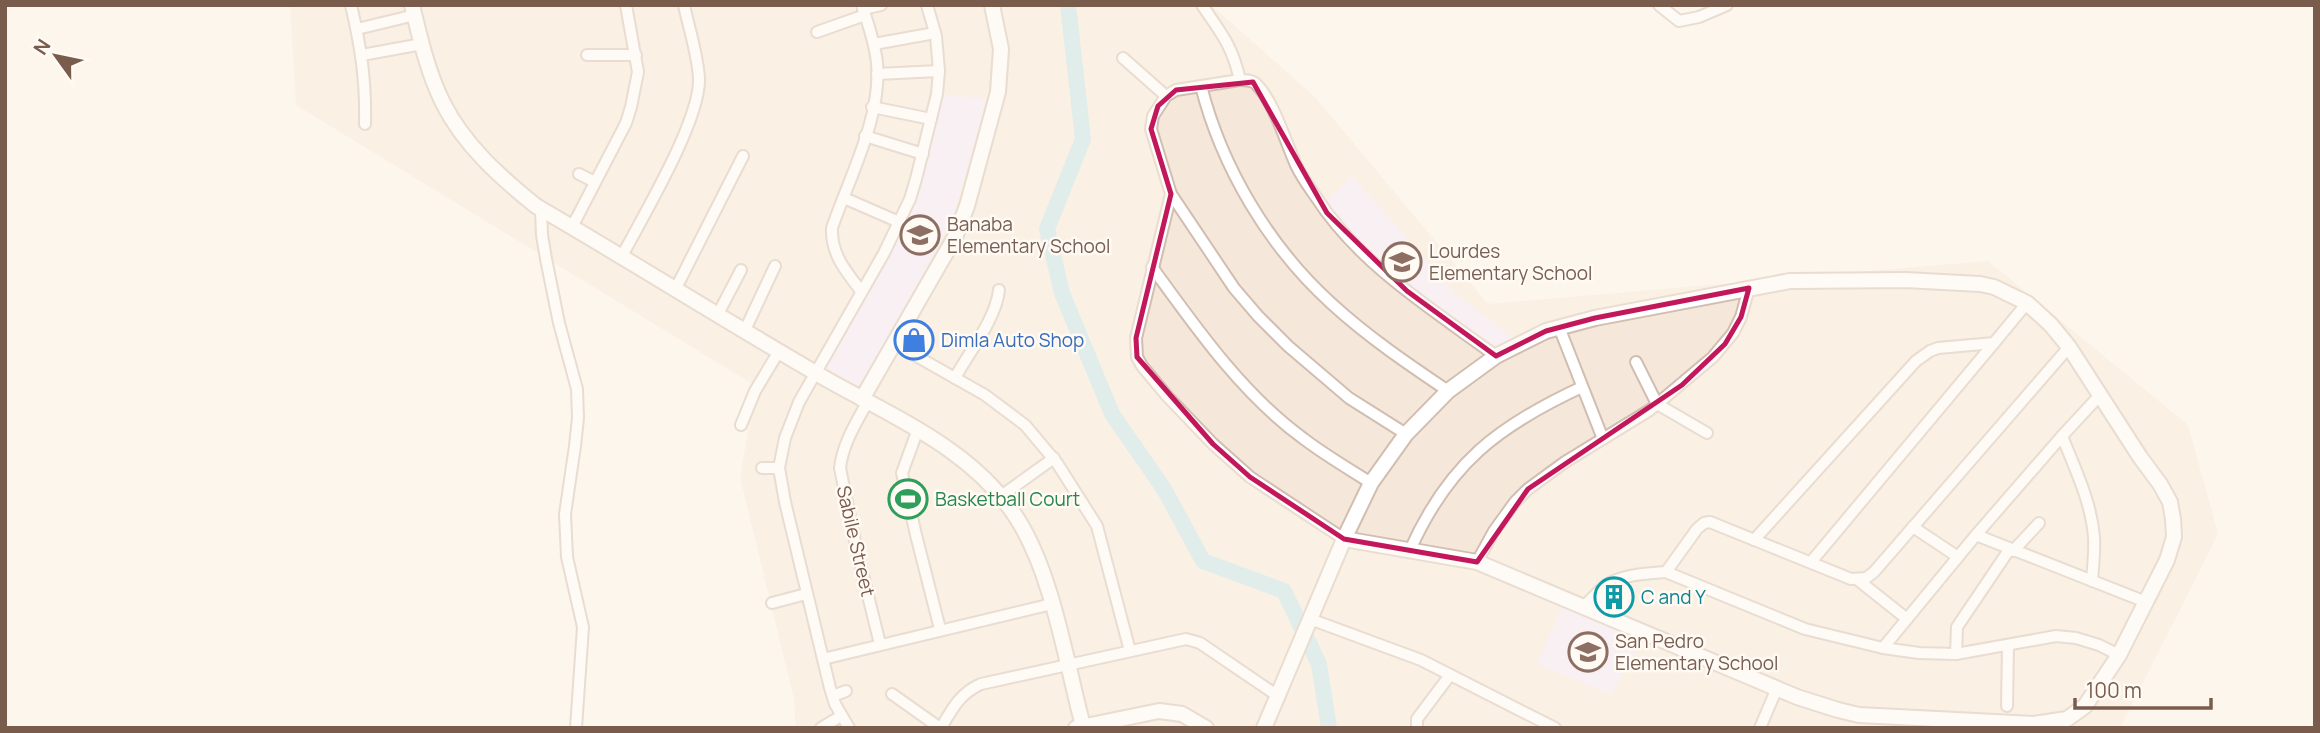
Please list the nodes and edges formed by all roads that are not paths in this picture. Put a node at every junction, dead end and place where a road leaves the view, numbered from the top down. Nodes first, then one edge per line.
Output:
1 (351, 5) edge
2 (626, 5) edge
3 (684, 5) edge
4 (881, 5) edge
5 (927, 5) edge
6 (992, 5) edge
7 (1202, 5) edge
8 (1659, 5) edge
9 (1727, 5) edge
10 (414, 10) edge
11 (864, 10) edge
12 (357, 29) junction
13 (817, 32) dead end
14 (935, 33) junction
15 (422, 44) junction
16 (874, 44) junction
17 (362, 55) junction
18 (587, 55) dead end
19 (636, 55) junction
20 (1123, 58) dead end
21 (939, 71) junction
22 (877, 74) junction
23 (1240, 79) junction
24 (1201, 86) junction
25 (1166, 96) junction
26 (872, 107) junction
27 (931, 119) junction
28 (365, 124) dead end
29 (865, 136) junction
30 (923, 154) junction
31 (743, 156) dead end
32 (579, 174) dead end
33 (595, 182) junction
34 (1171, 194) junction
35 (844, 198) junction
36 (541, 209) junction
37 (899, 222) junction
38 (572, 227) junction
39 (622, 256) junction
40 (775, 267) dead end
41 (1152, 267) junction
42 (741, 270) dead end
43 (676, 288) junction
44 (1749, 288) junction
45 (999, 290) dead end
46 (861, 291) junction
47 (2027, 303) junction
48 (718, 314) junction
49 (1559, 327) junction
50 (745, 330) junction
51 (1994, 343) junction
52 (895, 344) junction
53 (2069, 347) junction
54 (779, 351) junction
55 (1496, 356) junction
56 (1636, 362) dead end
57 (814, 373) junction
58 (955, 378) junction
59 (1582, 387) junction
60 (1448, 391) junction
61 (2100, 395) junction
62 (865, 400) junction
63 (1657, 404) junction
64 (741, 425) dead end
65 (918, 429) junction
66 (1707, 433) dead end
67 (1406, 434) junction
68 (2062, 436) junction
69 (1603, 439) junction
70 (1054, 458) junction
71 (762, 468) dead end
72 (779, 468) junction
73 (1371, 483) junction
74 (1001, 496) junction
75 (2039, 523) dead end
76 (1913, 527) junction
77 (1976, 535) junction
78 (1344, 539) junction
79 (1754, 540) junction
80 (1410, 550) junction
81 (2011, 551) junction
82 (1958, 557) junction
83 (1477, 562) junction
84 (1811, 562) junction
85 (1666, 572) junction
86 (1858, 580) junction
87 (2092, 581) junction
88 (806, 594) junction
89 (2146, 602) junction
90 (772, 603) dead end
91 (1052, 604) junction
92 (1584, 606) junction
93 (1907, 619) junction
94 (1309, 623) junction
95 (940, 629) junction
96 (880, 644) junction
97 (2008, 645) junction
98 (1883, 648) junction
99 (1130, 651) junction
100 (1956, 654) junction
101 (2119, 655) junction
102 (823, 659) junction
103 (1066, 665) junction
104 (1450, 675) junction
105 (1777, 688) junction
106 (846, 691) dead end
107 (892, 694) dead end
108 (1278, 695) junction
109 (833, 696) junction
110 (2007, 706) dead end
111 (841, 716) junction
112 (1999, 725) edge
113 (1081, 727) edge
114 (576, 728) edge
115 (821, 728) edge
116 (849, 728) edge
117 (940, 728) edge
118 (1206, 728) edge
119 (1264, 728) edge
120 (1417, 728) edge
121 (1555, 728) edge
122 (1760, 728) edge

1 - 12 street
2 - 19 street
3 - 39 street
4 - 11 street
5 - 14 street
6 - 52 street
7 - 23 street
8 - 9 street
10 - 12 street
10 - 15 street
11 - 13 street
11 - 16 street
12 - 17 street
14 - 16 street
14 - 21 street
15 - 17 street
15 - 36 street
16 - 22 street
17 - 28 street
18 - 19 street
19 - 33 street
20 - 25 street
21 - 22 street
21 - 27 street
22 - 26 street
23 - 24 street
23 - 55 street
24 - 25 street
24 - 60 street
25 - 34 street
26 - 27 street
26 - 29 street
27 - 30 street
29 - 30 street
29 - 35 street
30 - 37 street
31 - 43 street
32 - 33 street
33 - 38 street
34 - 41 street
34 - 67 street
35 - 37 street
35 - 46 street
36 - 38 street
36 - 114 street
37 - 46 street
38 - 39 street
39 - 43 street
40 - 50 street
41 - 73 street
41 - 78 street
42 - 48 street
43 - 48 street
44 - 47 street
44 - 49 street
44 - 63 street
45 - 58 street
46 - 57 street
47 - 51 street
47 - 53 street
48 - 50 street
49 - 55 street
49 - 59 street
50 - 54 street
51 - 79 street
51 - 84 street
52 - 58 street
52 - 62 street
53 - 61 street
53 - 76 street
54 - 57 street
54 - 64 street
55 - 60 street
56 - 63 street
57 - 62 street
57 - 72 street
58 - 70 street
59 - 69 street
59 - 80 street
60 - 67 street
61 - 68 street
61 - 89 street
62 - 65 street
62 - 96 street, Sabile Street
63 - 66 street
63 - 69 street
65 - 74 street
65 - 95 street
67 - 73 street
68 - 77 street
68 - 87 street
69 - 83 street
70 - 74 street
70 - 99 street
71 - 72 street
72 - 88 street
73 - 78 street
74 - 91 street
75 - 81 street
76 - 82 street
76 - 86 street
77 - 81 street
77 - 82 street
78 - 80 street
78 - 94 street
79 - 84 street
79 - 85 street
80 - 83 street
81 - 87 street
81 - 100 street
82 - 93 street
83 - 92 street
84 - 86 street
85 - 92 street
85 - 98 street
86 - 93 street
87 - 89 street
88 - 90 street
88 - 102 street
89 - 101 street
91 - 95 street
91 - 103 street
92 - 105 street
93 - 98 street
94 - 104 street
94 - 108 street
95 - 96 street
96 - 102 street
97 - 100 street
97 - 101 street
97 - 110 street
98 - 100 street
99 - 103 street
99 - 108 street
101 - 112 street
102 - 109 street
103 - 113 street
103 - 117 street
104 - 120 street
104 - 121 street
105 - 112 street
105 - 122 street
106 - 109 street
107 - 117 street
108 - 119 street
109 - 111 street
111 - 115 street
111 - 116 street
113 - 118 street

